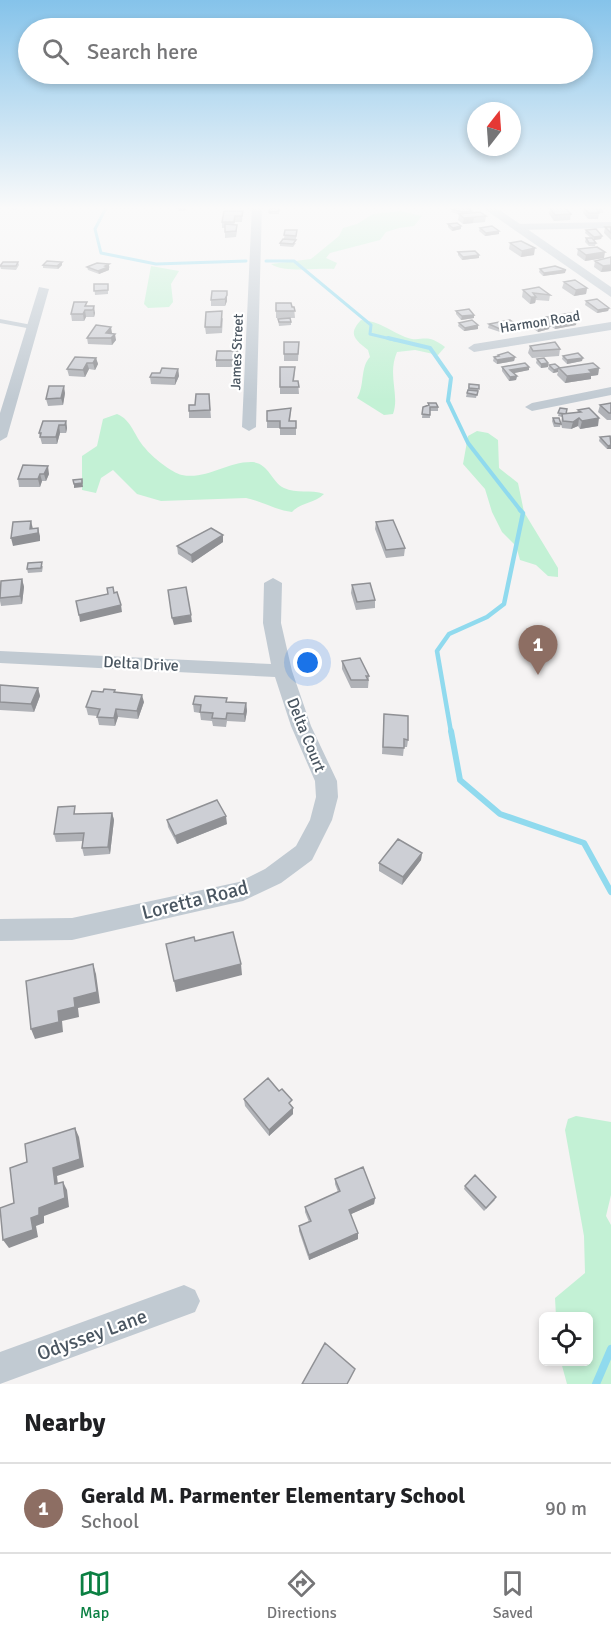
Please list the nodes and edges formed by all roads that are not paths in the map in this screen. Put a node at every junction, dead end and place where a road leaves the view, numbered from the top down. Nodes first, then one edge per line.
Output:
1 (255, 271) edge
2 (579, 271) edge
3 (43, 289) dead end
4 (611, 293) edge
5 (0, 321) edge
6 (611, 326) edge
7 (32, 327) junction
8 (474, 348) dead end
9 (611, 391) edge
10 (532, 406) dead end
11 (249, 427) dead end
12 (0, 437) edge
13 (273, 583) dead end
14 (0, 657) edge
15 (282, 671) junction
16 (326, 781) joint
17 (0, 930) edge
18 (184, 1301) dead end
19 (0, 1369) edge

1 - 11 street, James Street
2 - 4 street
3 - 7 street
5 - 7 lane
6 - 8 street, Harmon Road
7 - 12 street
9 - 10 street
13 - 15 street, Delta Court
14 - 15 street, Delta Drive
15 - 16 street, Delta Court
16 - 17 street, Loretta Road
18 - 19 street, Odyssey Lane

